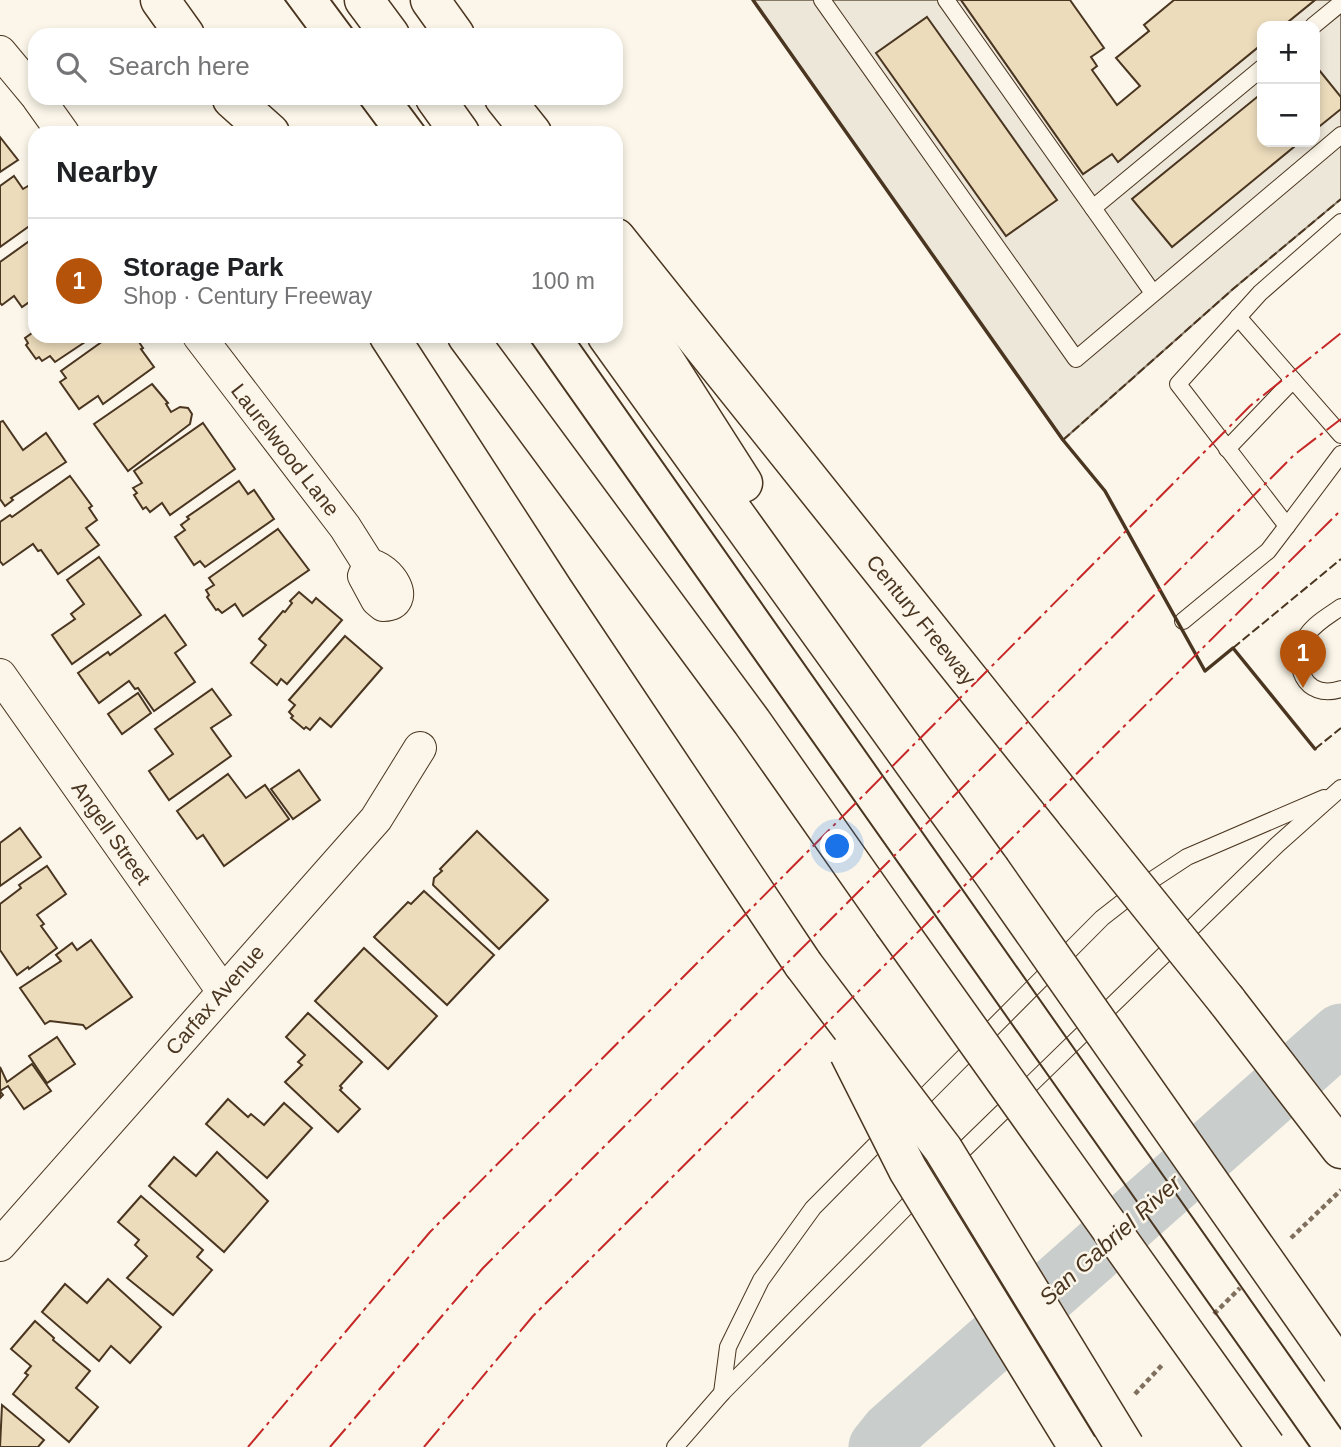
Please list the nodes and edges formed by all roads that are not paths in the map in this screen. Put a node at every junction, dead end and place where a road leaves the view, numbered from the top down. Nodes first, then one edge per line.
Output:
1 (160, 0) edge
2 (364, 0) edge
3 (430, 0) edge
4 (822, 0) edge
5 (946, 0) edge
6 (1341, 3) edge
7 (1319, 21) edge
8 (180, 28) edge
9 (385, 28) edge
10 (450, 28) edge
11 (0, 52) edge
12 (1257, 72) edge
13 (28, 86) edge
14 (43, 105) edge
15 (236, 105) edge
16 (239, 105) edge
17 (440, 105) edge
18 (502, 105) edge
19 (509, 105) edge
20 (58, 126) edge
21 (249, 126) edge
22 (262, 126) edge
23 (455, 126) edge
24 (516, 126) edge
25 (525, 126) edge
26 (1341, 135) edge
27 (1093, 208) junction
28 (1341, 222) edge
29 (623, 248) edge
30 (1153, 293) junction
31 (623, 295) edge
32 (1238, 317) junction
33 (204, 343) edge
34 (394, 343) edge
35 (472, 343) edge
36 (612, 343) edge
37 (1293, 380) junction
38 (1341, 435) edge
39 (1227, 449) junction
40 (1341, 454) edge
41 (1287, 527) junction
42 (369, 565) dead end
43 (1341, 607) edge
44 (1183, 621) dead end
45 (0, 676) edge
46 (1341, 689) edge
47 (420, 748) dead end
48 (911, 757) junction
49 (1339, 790) edge
50 (803, 964) junction
51 (222, 990) junction
52 (1227, 1001) junction
53 (1341, 1119) edge
54 (1341, 1149) edge
55 (0, 1245) edge
56 (1341, 1370) edge
57 (722, 1393) junction
58 (674, 1447) edge
59 (1078, 1447) edge
60 (1125, 1447) edge
61 (1266, 1447) edge

1 - 8 highway
2 - 9 highway
3 - 10 highway
4 - 30 lane
5 - 27 lane
6 - 7 lane
11 - 13 street
12 - 27 lane
14 - 20 street
15 - 21 highway
16 - 22 highway
17 - 23 highway
18 - 24 highway
19 - 25 highway
26 - 30 lane
27 - 30 lane
28 - 32 lane
29 - 52 highway, Century Freeway, bridge
31 - 48 highway
32 - 37 lane
32 - 39 lane
33 - 42 street, Laurelwood Lane
34 - 50 highway
35 - 61 highway, bridge
36 - 48 highway
37 - 38 lane
37 - 39 lane
39 - 41 lane
40 - 41 lane
41 - 44 lane
43 - 46 lane
45 - 51 street, Angell Street
47 - 51 street, Carfax Avenue
48 - 56 highway, bridge
49 - 57 lane
49 - 57 lane
50 - 59 highway, bridge
50 - 60 highway, bridge
51 - 55 street, Carfax Avenue
52 - 53 highway
52 - 54 highway
57 - 58 lane

